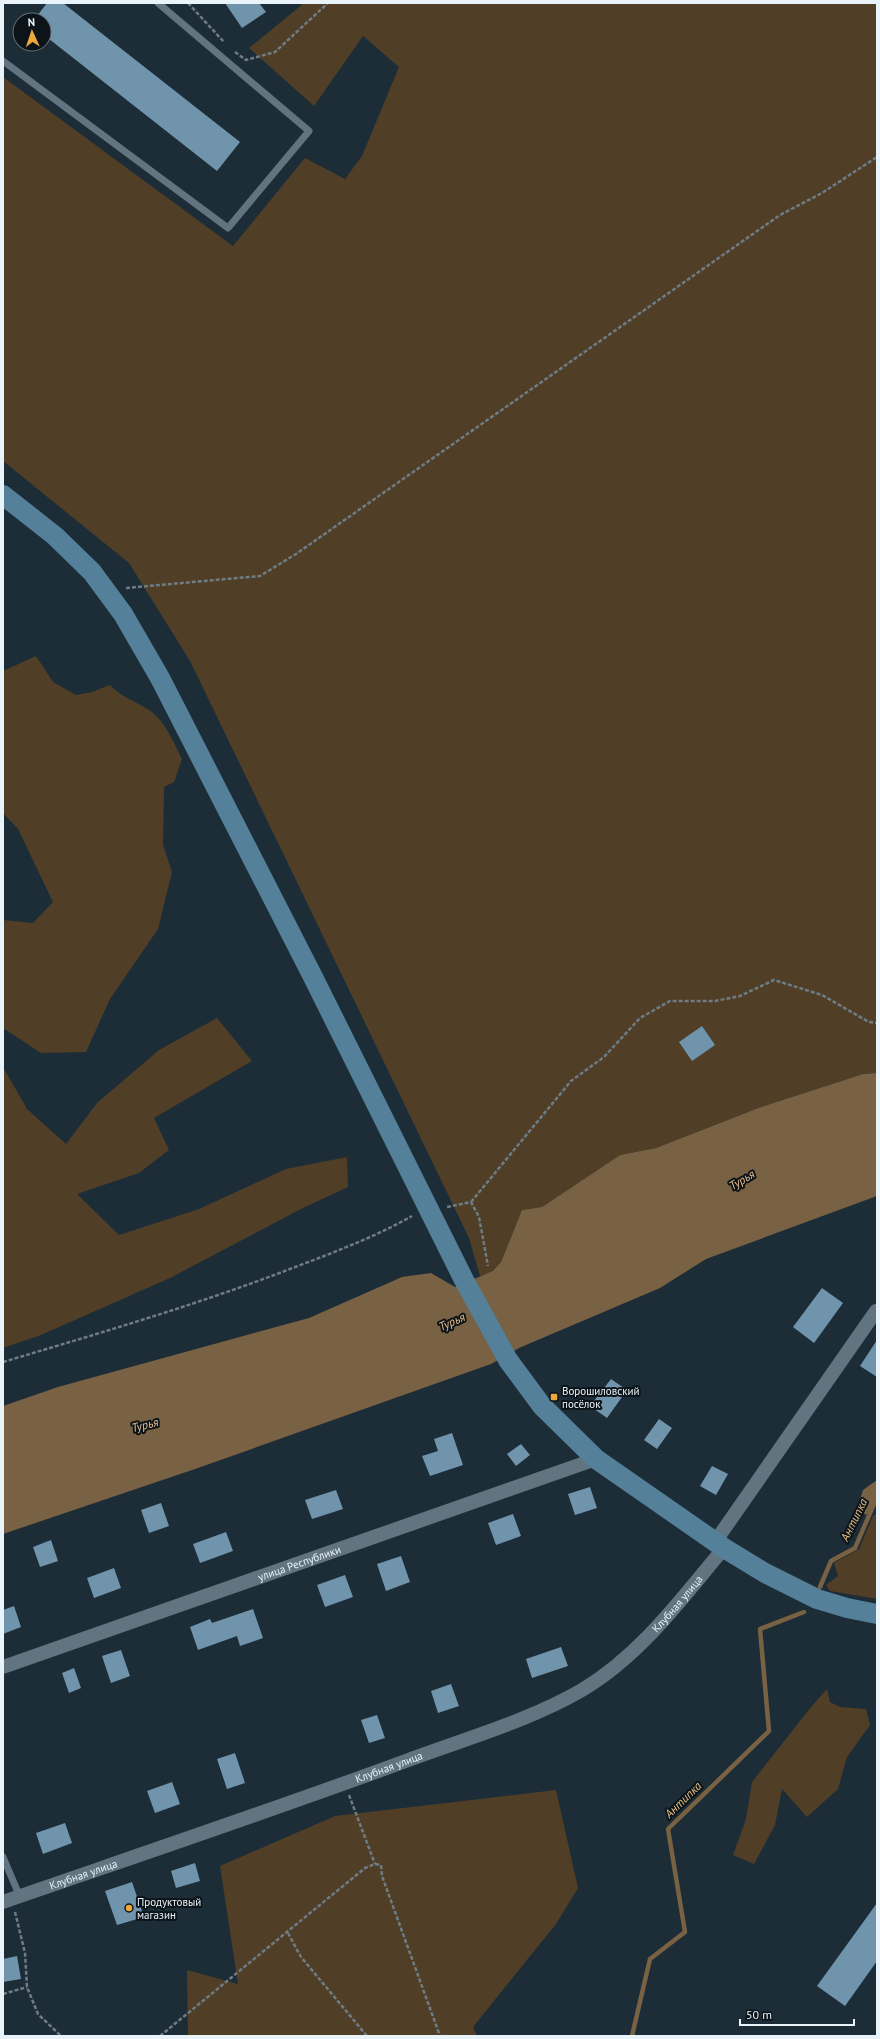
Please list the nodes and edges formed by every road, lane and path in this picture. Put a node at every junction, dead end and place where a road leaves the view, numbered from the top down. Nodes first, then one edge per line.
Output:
1 (158, 3) edge
2 (188, 3) edge
3 (328, 3) edge
4 (227, 46) dead end
5 (231, 49) dead end
6 (3, 61) edge
7 (877, 157) edge
8 (3, 495) edge
9 (104, 590) junction
10 (877, 1023) edge
11 (471, 1202) junction
12 (428, 1207) junction
13 (488, 1266) dead end
14 (876, 1311) edge
15 (3, 1362) edge
16 (596, 1459) junction
17 (720, 1545) junction
18 (877, 1614) edge
19 (3, 1667) edge
20 (345, 1783) junction
21 (3, 1857) edge
22 (375, 1864) junction
23 (11, 1899) edge
24 (288, 1933) junction
25 (27, 1987) junction
26 (3, 1994) edge
27 (61, 2036) edge
28 (160, 2036) edge
29 (367, 2036) edge
30 (440, 2036) edge

1 - 6 lane
2 - 4 path
3 - 5 path
7 - 9 path
8 - 9 main road
9 - 12 main road
10 - 11 path
11 - 12 path
11 - 13 path
12 - 15 path
12 - 16 main road
14 - 17 street, Клубная улица
16 - 17 main road
16 - 19 street, улица Республики
17 - 18 main road
17 - 20 street, Клубная улица
20 - 22 path
20 - 23 street, Клубная улица
21 - 23 lane
22 - 24 path
22 - 30 path
23 - 25 path
24 - 28 path
24 - 29 path
25 - 26 path
25 - 27 path

